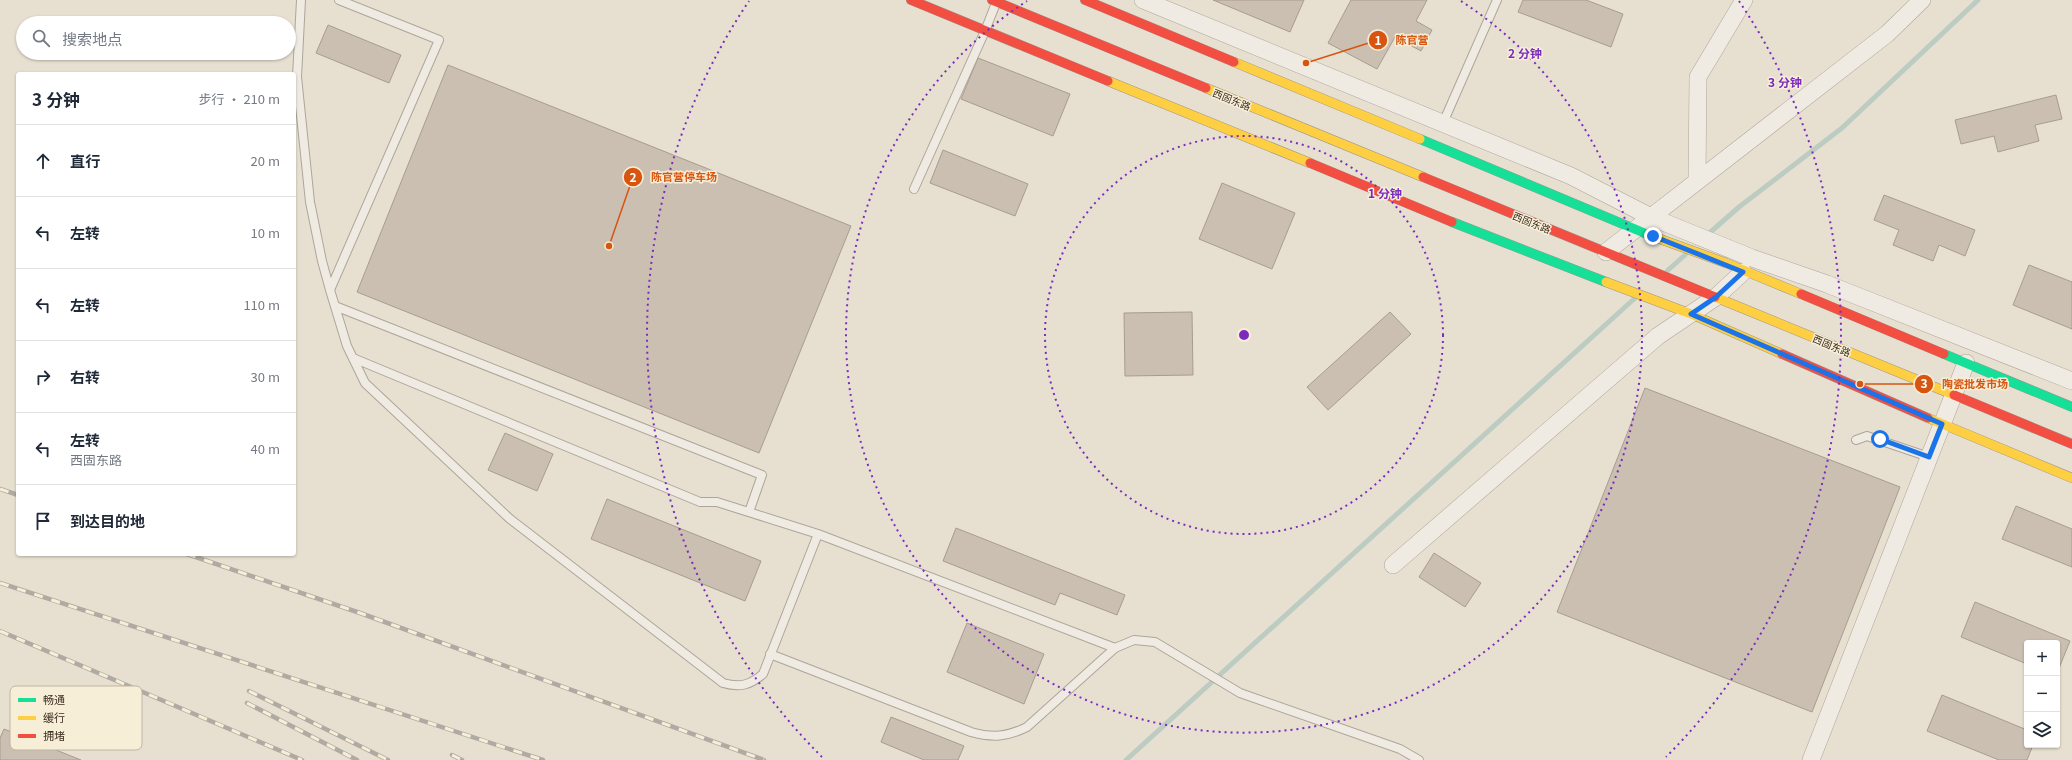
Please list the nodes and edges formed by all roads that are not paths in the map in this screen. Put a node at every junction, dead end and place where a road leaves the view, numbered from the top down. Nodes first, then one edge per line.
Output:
1 (301, 0) edge
2 (339, 0) edge
3 (911, 0) edge
4 (1085, 0) edge
5 (1143, 0) edge
6 (1497, 0) edge
7 (1744, 0) edge
8 (1922, 0) edge
9 (994, 1) edge
10 (985, 31) junction
11 (1443, 123) junction
12 (1697, 181) junction
13 (914, 189) dead end
14 (1651, 217) junction
15 (1636, 228) junction
16 (1606, 252) junction
17 (1731, 258) junction
18 (1743, 272) junction
19 (330, 290) junction
20 (1716, 297) junction
21 (335, 306) junction
22 (1684, 312) junction
23 (353, 358) junction
24 (1966, 363) junction
25 (2072, 381) edge
26 (1953, 395) junction
27 (2072, 407) edge
28 (1942, 424) junction
29 (1856, 440) dead end
30 (2072, 444) edge
31 (1929, 457) junction
32 (2072, 478) edge
33 (748, 512) junction
34 (818, 534) junction
35 (1393, 565) dead end
36 (1116, 648) junction
37 (770, 654) junction
38 (1420, 760) edge
39 (1811, 760) edge

1 - 19 lane
2 - 19 lane
3 - 10 main road
4 - 15 main road
5 - 11 street
6 - 11 lane
7 - 12 street
8 - 12 street
9 - 10 lane
9 - 16 main road, 西固东路
10 - 13 lane
10 - 22 main road
11 - 14 street
12 - 14 street
14 - 15 street
14 - 17 street
15 - 16 street
15 - 17 main road
16 - 20 main road, 西固东路
17 - 18 main road
17 - 25 street
18 - 20 street
18 - 24 main road
19 - 21 lane
20 - 22 street
20 - 26 main road, 西固东路
21 - 23 lane
21 - 33 lane
22 - 28 main road
22 - 35 street
23 - 33 lane
23 - 37 lane
24 - 26 street
24 - 27 main road
26 - 28 street
26 - 30 main road, 西固东路
28 - 31 street
28 - 32 main road
29 - 31 lane
31 - 39 street
33 - 34 lane
34 - 36 lane
34 - 37 lane
36 - 37 lane
36 - 38 lane

